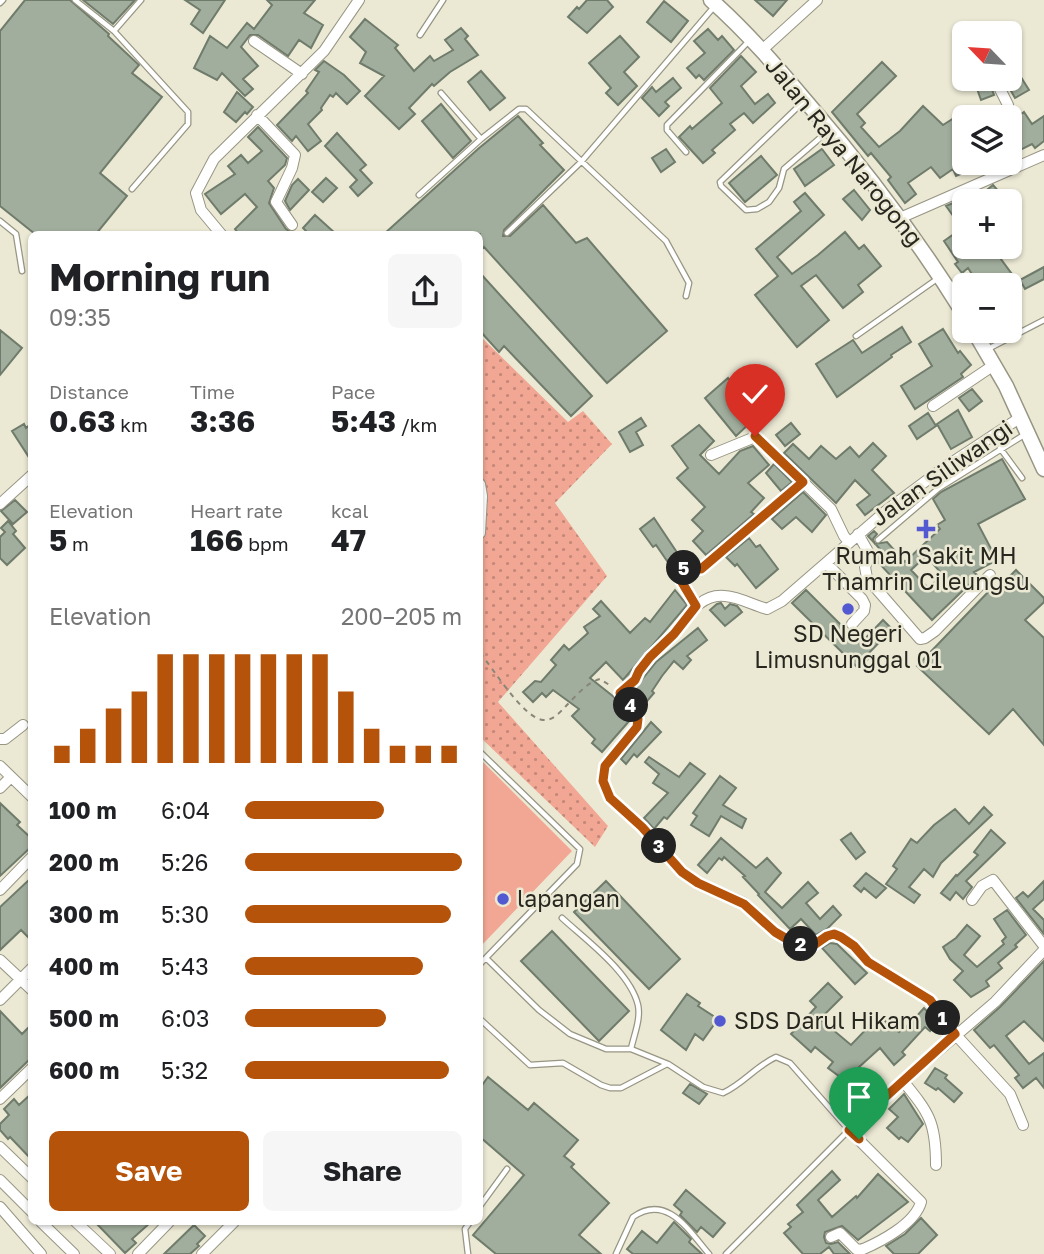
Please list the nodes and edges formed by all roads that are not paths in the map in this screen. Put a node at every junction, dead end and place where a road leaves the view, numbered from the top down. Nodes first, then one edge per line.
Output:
1 (75, 0) edge
2 (141, 0) edge
3 (359, 0) edge
4 (443, 0) edge
5 (817, 0) edge
6 (713, 2) edge
7 (114, 31) junction
8 (421, 35) dead end
9 (751, 38) junction
10 (254, 41) dead end
11 (762, 50) junction
12 (302, 74) junction
13 (441, 93) dead end
14 (805, 100) junction
15 (257, 115) junction
16 (831, 130) junction
17 (481, 139) junction
18 (686, 152) dead end
19 (1044, 155) edge
20 (1022, 161) edge
21 (581, 162) junction
22 (989, 175) edge
23 (132, 189) dead end
24 (419, 195) dead end
25 (900, 218) junction
26 (0, 221) edge
27 (292, 225) dead end
28 (218, 231) edge
29 (507, 233) dead end
30 (22, 271) dead end
31 (940, 276) junction
32 (952, 295) edge
33 (686, 296) dead end
34 (1044, 320) edge
35 (856, 336) dead end
36 (981, 343) edge
37 (985, 350) junction
38 (994, 365) junction
39 (933, 406) dead end
40 (1021, 417) junction
41 (1028, 433) junction
42 (1000, 448) junction
43 (1037, 453) junction
44 (711, 455) dead end
45 (1044, 469) edge
46 (1044, 474) edge
47 (1022, 478) dead end
48 (803, 482) junction
49 (28, 483) edge
50 (0, 504) edge
51 (858, 534) junction
52 (878, 540) dead end
53 (849, 541) junction
54 (826, 563) junction
55 (990, 575) dead end
56 (696, 606) junction
57 (852, 624) dead end
58 (23, 725) dead end
59 (0, 739) edge
60 (483, 755) edge
61 (0, 766) edge
62 (11, 777) junction
63 (0, 788) edge
64 (28, 793) edge
65 (28, 861) edge
66 (0, 890) edge
67 (972, 900) dead end
68 (562, 918) dead end
69 (1044, 948) edge
70 (486, 958) junction
71 (0, 960) edge
72 (483, 961) edge
73 (28, 972) edge
74 (20, 980) junction
75 (28, 987) edge
76 (0, 999) edge
77 (483, 1022) edge
78 (955, 1034) junction
79 (631, 1049) junction
80 (668, 1064) junction
81 (28, 1072) edge
82 (903, 1081) junction
83 (0, 1099) edge
84 (1023, 1125) dead end
85 (849, 1130) junction
86 (0, 1147) edge
87 (936, 1165) dead end
88 (507, 1169) dead end
89 (28, 1171) edge
90 (0, 1180) edge
91 (483, 1202) edge
92 (0, 1207) edge
93 (28, 1208) edge
94 (44, 1225) edge
95 (79, 1225) edge
96 (166, 1225) edge
97 (231, 1225) edge
98 (468, 1225) edge
99 (831, 1237) dead end
100 (41, 1254) edge
101 (74, 1254) edge
102 (110, 1254) edge
103 (138, 1254) edge
104 (202, 1254) edge
105 (468, 1254) edge
106 (616, 1254) edge
107 (709, 1254) edge
108 (726, 1254) edge

1 - 7 lane
2 - 7 lane
3 - 12 street
4 - 8 lane
5 - 11 street
6 - 9 main road, Jalan Raya Narogong
6 - 21 lane
7 - 23 lane
9 - 11 main road, Jalan Raya Narogong
9 - 18 lane
10 - 12 street
11 - 14 main road, Jalan Raya Narogong
12 - 15 street
13 - 17 lane
14 - 16 main road, Jalan Raya Narogong
14 - 16 lane
15 - 27 street
15 - 28 street
16 - 25 main road, Jalan Raya Narogong
17 - 21 lane
17 - 24 lane
19 - 20 street
21 - 29 lane
21 - 33 lane
22 - 25 street
25 - 31 main road, Jalan Raya Narogong
26 - 30 lane
31 - 32 main road, Jalan Raya Narogong
31 - 35 lane
34 - 37 lane
36 - 37 main road
37 - 38 main road
38 - 39 street
38 - 40 main road
40 - 41 main road
40 - 51 street, Jalan Siliwangi
41 - 42 lane
41 - 43 main road
42 - 47 lane
42 - 52 lane
43 - 45 main road
43 - 46 main road
44 - 48 street, Jalan Siliwangi
48 - 53 street, Jalan Siliwangi
48 - 56 street
49 - 50 street
51 - 53 street, Jalan Siliwangi
51 - 55 street
53 - 54 street
54 - 56 street
54 - 57 street
56 - 78 street
58 - 59 street
60 - 70 lane
61 - 62 street
62 - 63 street
62 - 64 street
65 - 66 street
67 - 69 street
68 - 79 lane
69 - 78 street
70 - 72 lane
70 - 79 lane
71 - 74 street
73 - 74 street
74 - 75 street
74 - 76 street
77 - 80 lane
78 - 82 street
78 - 84 street
79 - 80 lane
80 - 85 lane
81 - 83 street
82 - 85 lane
82 - 87 street
85 - 99 street
85 - 108 lane
86 - 89 street
88 - 91 lane
90 - 93 street
92 - 100 street
94 - 101 street
95 - 102 street
96 - 103 street
97 - 104 street
98 - 105 lane
106 - 107 lane

